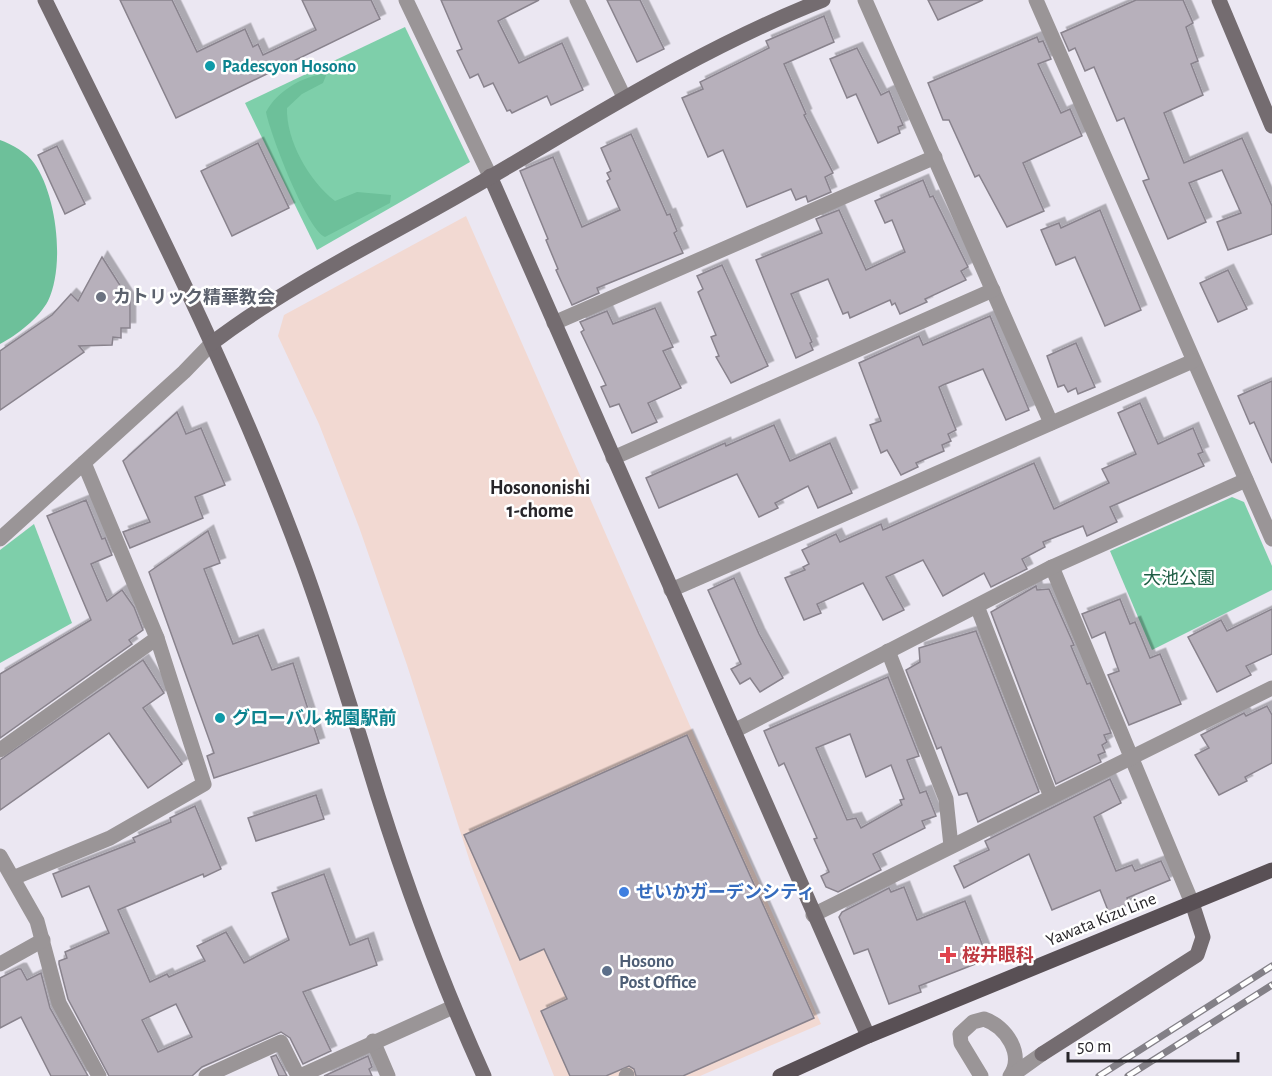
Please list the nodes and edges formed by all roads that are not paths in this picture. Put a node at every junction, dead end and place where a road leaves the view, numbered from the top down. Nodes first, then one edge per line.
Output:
1 (45, 0) edge
2 (406, 0) edge
3 (577, 0) edge
4 (823, 0) edge
5 (866, 0) edge
6 (1036, 0) edge
7 (1219, 0) edge
8 (624, 98) junction
9 (1272, 126) edge
10 (935, 157) junction
11 (490, 176) junction
12 (993, 290) junction
13 (554, 323) junction
14 (212, 343) junction
15 (1193, 361) junction
16 (1051, 423) junction
17 (613, 458) junction
18 (84, 463) junction
19 (1246, 480) junction
20 (0, 539) edge
21 (1272, 539) edge
22 (1052, 567) junction
23 (671, 590) junction
24 (977, 606) junction
25 (157, 638) junction
26 (888, 651) junction
27 (1272, 688) edge
28 (734, 731) junction
29 (0, 750) edge
30 (1131, 757) junction
31 (1051, 796) junction
32 (951, 846) junction
33 (0, 856) edge
34 (1272, 870) edge
35 (13, 878) junction
36 (1192, 903) junction
37 (813, 915) junction
38 (43, 940) junction
39 (0, 964) edge
40 (453, 1007) junction
41 (868, 1036) junction
42 (374, 1041) junction
43 (1014, 1048) junction
44 (1042, 1054) junction
45 (99, 1076) edge
46 (207, 1076) edge
47 (299, 1076) edge
48 (388, 1076) edge
49 (484, 1076) edge
50 (780, 1076) edge
51 (981, 1076) edge
52 (1011, 1076) edge

1 - 14 street
2 - 11 street
3 - 8 street
4 - 8 street
5 - 10 street
6 - 15 street
7 - 9 street
8 - 11 street
10 - 12 street
10 - 13 street
11 - 13 street
11 - 14 street
12 - 16 street
12 - 17 street
13 - 17 street
14 - 18 street
14 - 40 street
15 - 16 street
15 - 19 street
16 - 23 street
17 - 23 street
18 - 20 street
18 - 25 street
19 - 21 street
19 - 22 street
22 - 24 street
22 - 30 street
23 - 28 street
24 - 26 street
24 - 31 street
25 - 29 street
25 - 35 street
26 - 28 street
26 - 32 street
27 - 30 street
28 - 37 street
30 - 31 street
30 - 36 street
31 - 32 street
32 - 37 street
33 - 35 street
34 - 36 main road, Yawata Kizu Line
35 - 38 street
36 - 41 main road, Yawata Kizu Line
36 - 44 street
37 - 41 street
38 - 39 street
38 - 45 street
40 - 42 street
40 - 49 street
41 - 50 main road, Yawata Kizu Line
42 - 47 street
42 - 48 street
43 - 44 street
43 - 51 street
43 - 52 street
44 - 52 street
46 - 47 street

